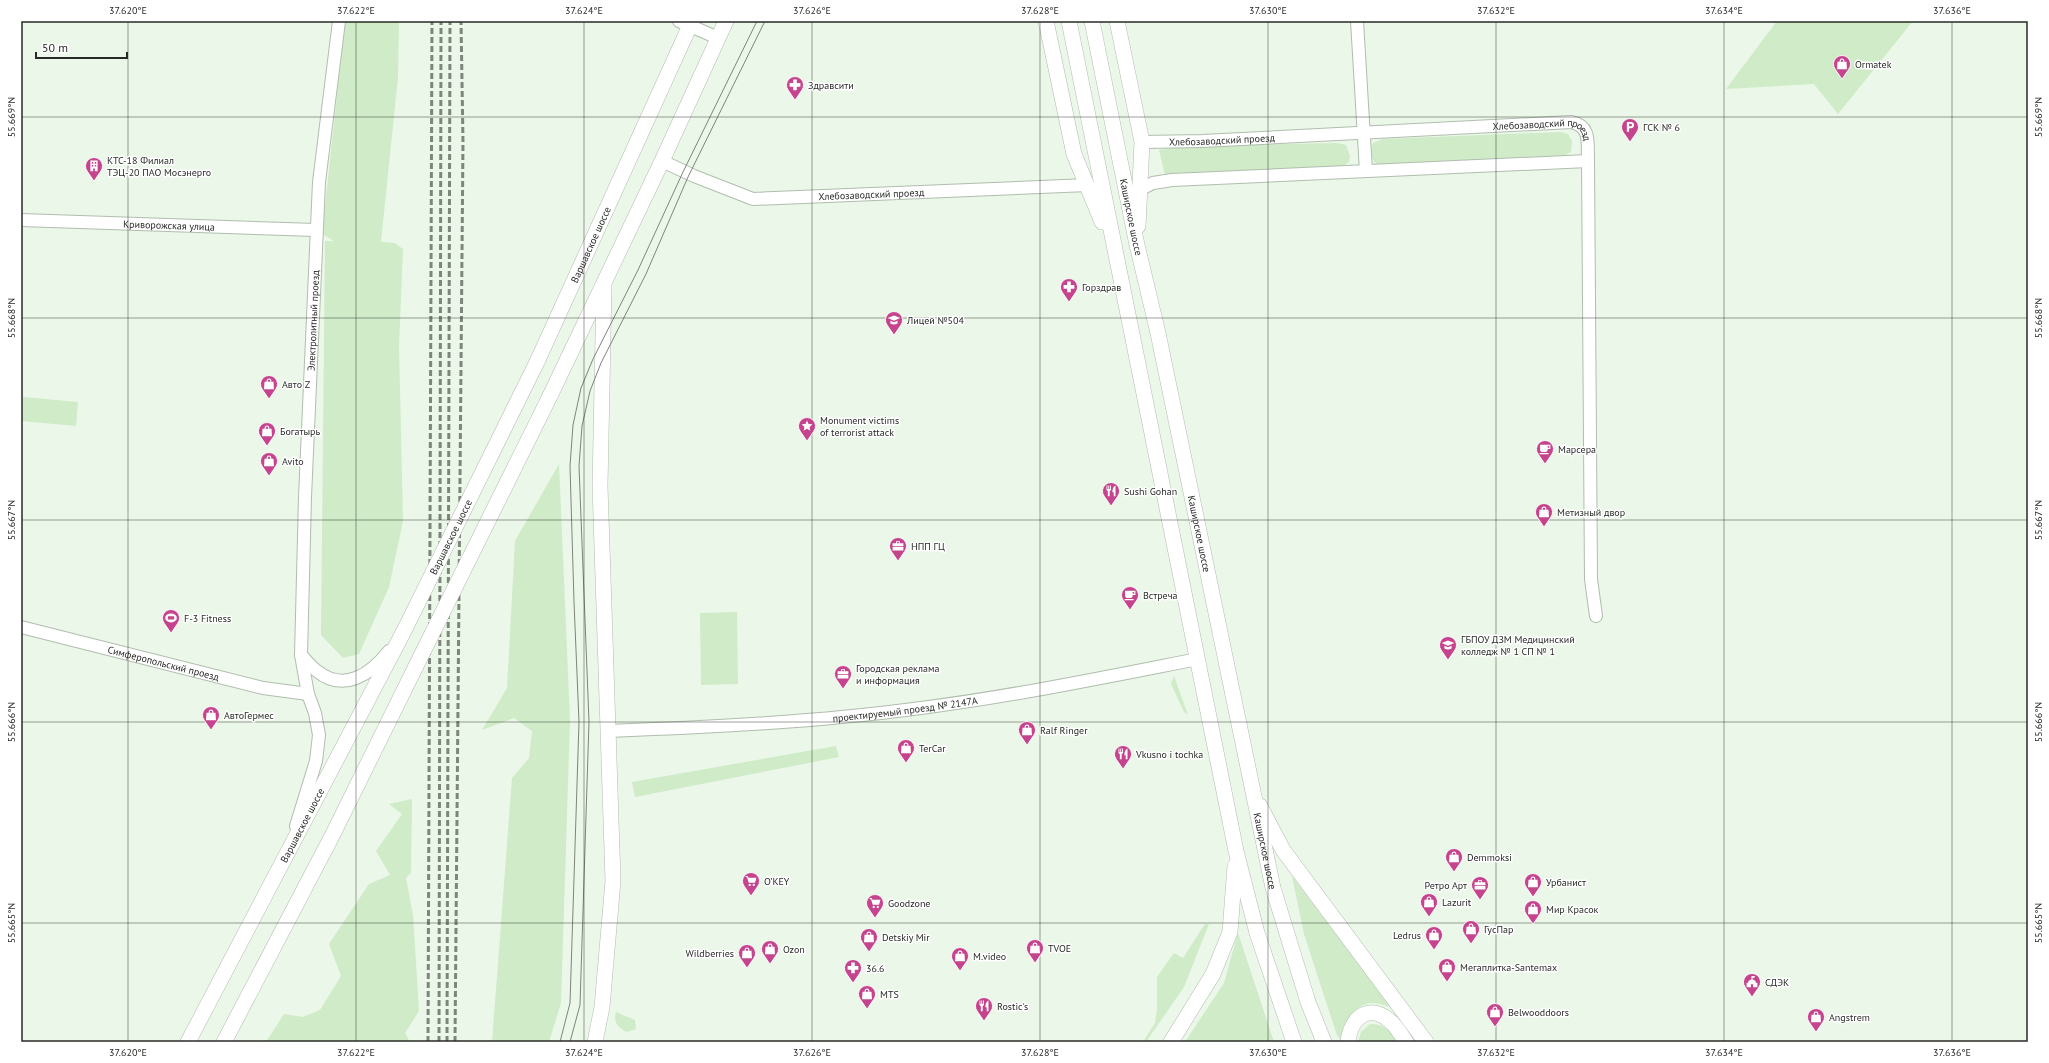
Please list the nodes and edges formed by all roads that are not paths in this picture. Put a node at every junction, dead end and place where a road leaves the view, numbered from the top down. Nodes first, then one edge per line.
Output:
1 (339, 21) edge
2 (726, 21) edge
3 (1046, 21) edge
4 (1069, 21) edge
5 (1092, 21) edge
6 (1117, 21) edge
7 (1357, 21) edge
8 (687, 23) edge
9 (718, 38) junction
10 (1363, 134) junction
11 (1142, 142) junction
12 (662, 161) junction
13 (1588, 161) junction
14 (1366, 171) junction
15 (1088, 185) junction
16 (1141, 189) junction
17 (21, 220) edge
18 (316, 230) junction
19 (1137, 245) junction
20 (1116, 258) junction
21 (604, 286) junction
22 (1596, 616) dead end
23 (21, 627) edge
24 (403, 634) junction
25 (301, 655) junction
26 (1198, 659) junction
27 (308, 694) junction
28 (608, 731) junction
29 (1252, 791) junction
30 (1236, 851) junction
31 (288, 854) junction
32 (188, 1042) edge
33 (224, 1042) edge
34 (595, 1042) edge
35 (1170, 1042) edge
36 (1294, 1042) edge
37 (1324, 1042) edge
38 (1348, 1042) edge
39 (1406, 1042) edge
40 (1426, 1042) edge

1 - 18 street, Электролитный проезд
2 - 9 main road
3 - 15 main road
4 - 20 main road
5 - 19 main road, Каширское шоссе
6 - 11 main road
7 - 10 street
8 - 9 street
8 - 24 main road, Варшавское шоссе, bridge
9 - 12 main road
10 - 11 street, Хлебозаводский проезд
10 - 13 street, Хлебозаводский проезд
10 - 14 street
11 - 16 main road
12 - 15 street, Хлебозаводский проезд
12 - 21 main road
13 - 14 street, Хлебозаводский проезд
13 - 22 street
14 - 16 street, Хлебозаводский проезд
15 - 20 main road
16 - 19 main road
17 - 18 street, Криворожская улица
18 - 25 street, Электролитный проезд
19 - 29 main road, Каширское шоссе
20 - 26 main road
21 - 28 main road
21 - 33 main road, bridge
23 - 27 street, Симферопольский проезд
24 - 25 street
24 - 31 main road, Варшавское шоссе
25 - 27 street, Электролитный проезд
26 - 28 street, проектируемый проезд № 2147А
26 - 30 main road
27 - 31 street, Электролитный проезд
28 - 34 main road
29 - 37 main road, Каширское шоссе
29 - 40 main road
30 - 35 main road
30 - 36 main road
31 - 32 main road, Варшавское шоссе
38 - 39 main road

